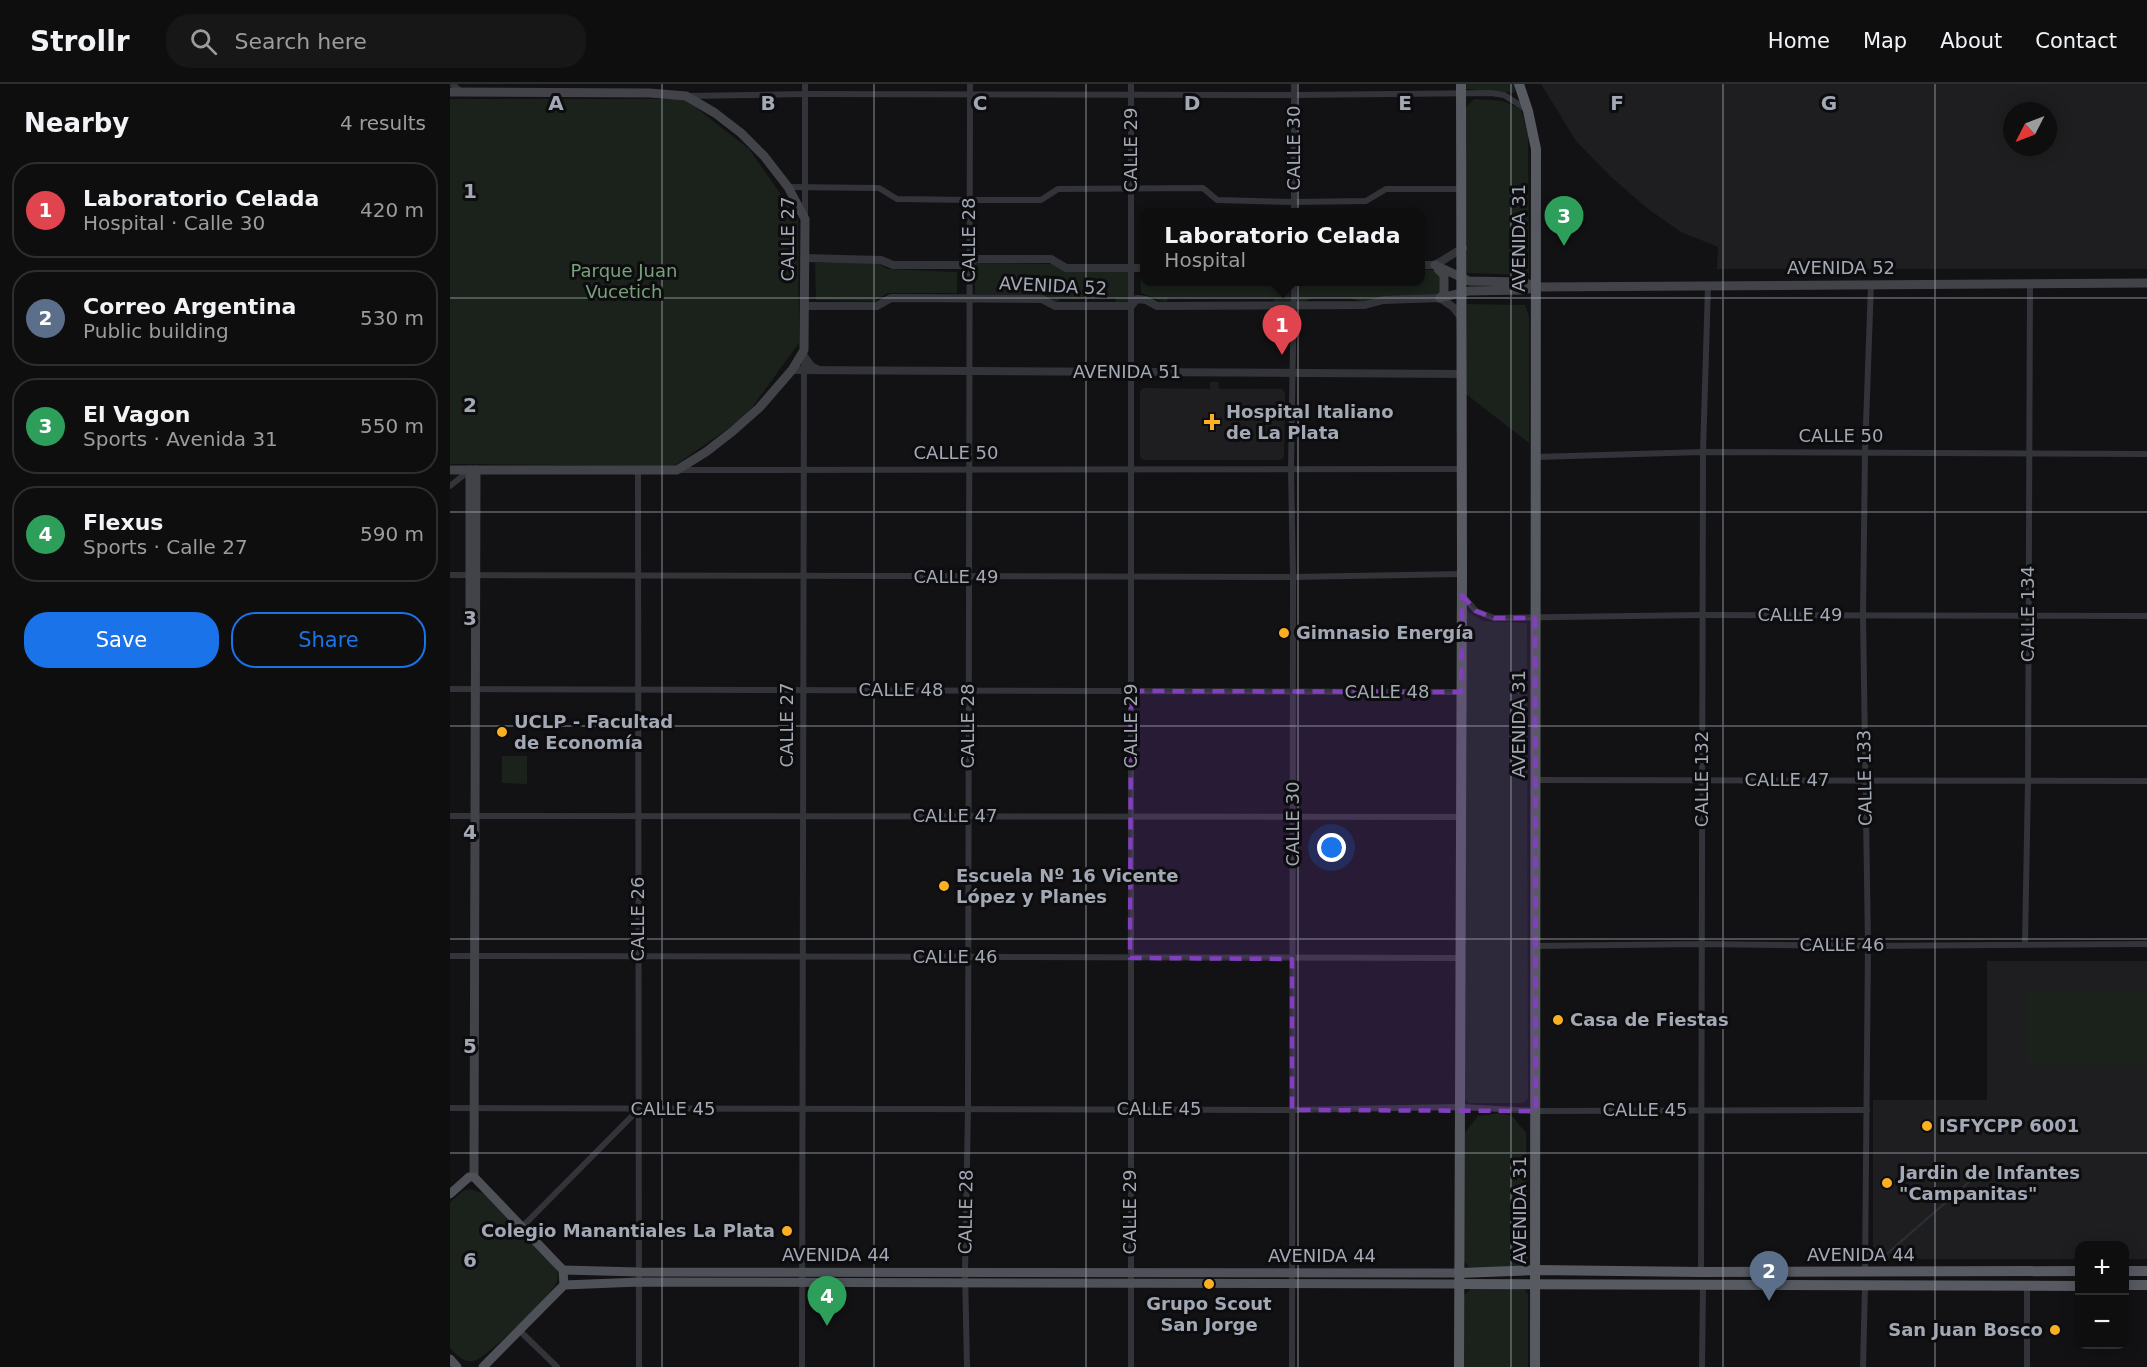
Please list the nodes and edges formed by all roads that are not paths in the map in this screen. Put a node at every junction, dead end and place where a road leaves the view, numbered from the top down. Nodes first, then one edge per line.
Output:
1 (452, 84) edge
2 (805, 84) edge
3 (970, 84) edge
4 (1131, 84) edge
5 (1294, 84) edge
6 (1519, 84) edge
7 (644, 88) edge
8 (1462, 89) edge
9 (469, 90) edge
10 (450, 92) edge
11 (805, 93) junction
12 (970, 94) junction
13 (1131, 95) junction
14 (1294, 95) junction
15 (686, 96) junction
16 (1528, 111) junction
17 (788, 187) junction
18 (804, 188) junction
19 (1131, 188) junction
20 (1463, 189) junction
21 (969, 200) junction
22 (1294, 202) junction
23 (1294, 208) edge
24 (805, 219) junction
25 (1463, 248) junction
26 (804, 258) junction
27 (969, 265) junction
28 (1425, 266) edge
29 (1435, 266) junction
30 (1131, 268) junction
31 (1140, 268) edge
32 (1462, 279) junction
33 (2147, 283) edge
34 (1871, 284) junction
35 (2030, 284) junction
36 (1294, 286) edge
37 (1536, 286) junction
38 (1708, 286) junction
39 (1462, 293) junction
40 (1440, 298) junction
41 (969, 299) junction
42 (804, 306) junction
43 (1131, 306) junction
44 (1294, 307) junction
45 (1462, 318) junction
46 (804, 353) junction
47 (792, 370) junction
48 (804, 370) junction
49 (822, 370) junction
50 (969, 372) junction
51 (1131, 372) junction
52 (1294, 373) junction
53 (1462, 374) junction
54 (1703, 452) junction
55 (1865, 452) junction
56 (2028, 453) junction
57 (2147, 454) edge
58 (1536, 457) junction
59 (968, 469) junction
60 (1291, 469) junction
61 (1462, 469) junction
62 (450, 470) edge
63 (473, 470) junction
64 (638, 470) junction
65 (677, 470) junction
66 (1131, 470) junction
67 (804, 471) junction
68 (450, 486) edge
69 (1462, 574) junction
70 (450, 575) edge
71 (473, 575) junction
72 (638, 576) junction
73 (804, 577) junction
74 (1131, 577) junction
75 (1293, 577) junction
76 (968, 578) junction
77 (1462, 595) junction
78 (1702, 615) junction
79 (1863, 615) junction
80 (2028, 616) junction
81 (2147, 616) edge
82 (1535, 618) junction
83 (450, 689) edge
84 (473, 689) junction
85 (638, 689) junction
86 (803, 690) junction
87 (968, 691) junction
88 (1131, 691) junction
89 (1293, 692) junction
90 (1461, 692) junction
91 (1536, 780) junction
92 (1702, 780) junction
93 (1864, 780) junction
94 (2028, 781) junction
95 (2147, 781) edge
96 (450, 816) edge
97 (473, 816) junction
98 (638, 816) junction
99 (803, 816) junction
100 (968, 816) junction
101 (1130, 816) junction
102 (1293, 816) junction
103 (1461, 817) junction
104 (1702, 944) junction
105 (2025, 944) junction
106 (2147, 945) edge
107 (1536, 946) junction
108 (1868, 946) junction
109 (450, 956) edge
110 (473, 956) junction
111 (638, 956) junction
112 (803, 957) junction
113 (968, 957) junction
114 (1130, 958) junction
115 (1460, 958) junction
116 (1292, 959) junction
117 (1460, 1107) junction
118 (450, 1108) edge
119 (473, 1108) junction
120 (639, 1108) junction
121 (802, 1109) junction
122 (968, 1109) junction
123 (1130, 1109) junction
124 (1292, 1110) junction
125 (1702, 1110) junction
126 (1868, 1110) junction
127 (1536, 1111) junction
128 (471, 1177) junction
129 (450, 1194) edge
130 (523, 1226) junction
131 (564, 1270) junction
132 (1536, 1270) junction
133 (802, 1271) junction
134 (1865, 1271) junction
135 (2075, 1271) edge
136 (2129, 1271) edge
137 (2147, 1271) edge
138 (965, 1272) junction
139 (1130, 1272) junction
140 (1292, 1272) junction
141 (1701, 1272) junction
142 (639, 1277) junction
143 (1459, 1278) junction
144 (965, 1282) junction
145 (802, 1283) junction
146 (1131, 1284) junction
147 (1292, 1284) junction
148 (1536, 1284) junction
149 (1703, 1284) junction
150 (564, 1285) junction
151 (1864, 1286) junction
152 (2027, 1286) junction
153 (2075, 1286) edge
154 (2129, 1286) edge
155 (2147, 1286) edge
156 (520, 1330) junction
157 (450, 1359) edge
158 (458, 1367) edge
159 (483, 1367) edge
160 (557, 1367) edge
161 (639, 1367) edge
162 (802, 1367) edge
163 (967, 1367) edge
164 (1131, 1367) edge
165 (1292, 1367) edge
166 (1459, 1367) edge
167 (1535, 1367) edge
168 (1702, 1367) edge
169 (1863, 1367) edge
170 (2026, 1367) edge

1 - 9 street
2 - 11 street, CALLE 27
3 - 12 street, CALLE 28
4 - 13 street, CALLE 29
5 - 14 street, CALLE 30
6 - 16 highway, AVENIDA 31
7 - 9 main road
7 - 15 main road
8 - 14 street
8 - 16 street
8 - 20 highway
9 - 10 main road
11 - 12 street
11 - 15 street
11 - 18 street, CALLE 27
12 - 13 street
12 - 21 street, CALLE 28
13 - 14 street
13 - 19 street, CALLE 29
14 - 22 street, CALLE 30
15 - 17 main road
16 - 37 highway, AVENIDA 31
17 - 18 street
17 - 24 main road
18 - 21 street
18 - 24 street, CALLE 27
19 - 21 street
19 - 22 street
19 - 30 street, CALLE 29
20 - 22 street
20 - 25 highway
21 - 27 street, CALLE 28
22 - 23 street, CALLE 30
24 - 26 main road, CALLE 27
25 - 29 street
25 - 32 highway
26 - 27 street, AVENIDA 52
26 - 42 main road, CALLE 27
27 - 30 street, AVENIDA 52
27 - 41 street, CALLE 28
28 - 29 street, AVENIDA 52
29 - 32 main road, AVENIDA 52
29 - 40 main road
30 - 31 street, AVENIDA 52
30 - 43 street, CALLE 29
32 - 37 main road, AVENIDA 52
32 - 39 highway
33 - 35 main road, AVENIDA 52
34 - 35 main road, AVENIDA 52
34 - 38 main road, AVENIDA 52
34 - 55 street, CALLE 133
35 - 56 street, CALLE 134
36 - 44 street, CALLE 30
37 - 38 main road, AVENIDA 52
37 - 39 main road, AVENIDA 52
37 - 58 highway, AVENIDA 31
38 - 54 street, CALLE 132
39 - 40 main road, AVENIDA 52
39 - 45 highway
40 - 44 street, AVENIDA 52
40 - 45 street
41 - 42 street, AVENIDA 52
41 - 43 street, AVENIDA 52
41 - 50 street, CALLE 28
42 - 46 main road, CALLE 27
43 - 44 street, AVENIDA 52
43 - 51 street, CALLE 29
44 - 52 street, CALLE 30
45 - 53 highway
46 - 47 main road
46 - 48 street, CALLE 27
46 - 49 street
47 - 48 street, AVENIDA 51
47 - 65 main road
48 - 49 street, AVENIDA 51
48 - 67 street, CALLE 27
49 - 50 street, AVENIDA 51
50 - 51 street, AVENIDA 51
50 - 59 street, CALLE 28
51 - 52 street, AVENIDA 51
51 - 66 street, CALLE 29
52 - 53 street, AVENIDA 51
52 - 60 street, CALLE 30
53 - 61 highway
54 - 55 street, CALLE 50
54 - 58 street, CALLE 50
54 - 78 street, CALLE 132
55 - 56 street, CALLE 50
55 - 79 street, CALLE 133
56 - 57 street, CALLE 50
56 - 80 street, CALLE 134
58 - 82 highway, AVENIDA 31
59 - 66 street, CALLE 50
59 - 67 street, CALLE 50
59 - 76 street, CALLE 28
60 - 61 street, CALLE 50
60 - 66 street, CALLE 50
60 - 75 street, CALLE 30
61 - 69 highway
62 - 63 main road, CALLE 50
63 - 64 main road, CALLE 50
63 - 68 street
63 - 71 main road
64 - 65 main road, CALLE 50
64 - 72 street, CALLE 26
65 - 67 street, CALLE 50
66 - 74 street, CALLE 29
67 - 73 street, CALLE 27
69 - 75 street, CALLE 49
69 - 77 highway
70 - 71 street, CALLE 49
71 - 72 street, CALLE 49
71 - 84 main road
72 - 73 street, CALLE 49
72 - 85 street, CALLE 26
73 - 76 street, CALLE 49
73 - 86 street, CALLE 27
74 - 75 street, CALLE 49
74 - 76 street, CALLE 49
74 - 88 street, CALLE 29
75 - 89 street, CALLE 30
76 - 87 street, CALLE 28
77 - 82 street, CALLE 49
77 - 90 highway
78 - 79 street, CALLE 49
78 - 82 street, CALLE 49
78 - 92 street, CALLE 132
79 - 80 street, CALLE 49
79 - 93 street, CALLE 133
80 - 81 street, CALLE 49
80 - 94 street, CALLE 134
82 - 91 highway, AVENIDA 31
83 - 84 street, CALLE 48
84 - 85 street, CALLE 48
84 - 97 main road
85 - 86 street, CALLE 48
85 - 98 street, CALLE 26
86 - 87 street, CALLE 48
86 - 99 street, CALLE 27
87 - 88 street, CALLE 48
87 - 100 street, CALLE 28
88 - 89 street, CALLE 48
88 - 101 street, CALLE 29
89 - 90 street, CALLE 48
89 - 102 street, CALLE 30
90 - 103 highway
91 - 92 street, CALLE 47
91 - 107 highway, AVENIDA 31
92 - 93 street, CALLE 47
92 - 104 street, CALLE 132
93 - 94 street, CALLE 47
93 - 108 street, CALLE 133
94 - 95 street, CALLE 47
94 - 105 street, CALLE 134
96 - 97 street, CALLE 47
97 - 98 street, CALLE 47
97 - 110 main road
98 - 99 street, CALLE 47
98 - 111 street, CALLE 26
99 - 100 street, CALLE 47
99 - 112 street, CALLE 27
100 - 101 street, CALLE 47
100 - 113 street, CALLE 28
101 - 102 street, CALLE 47
101 - 114 street, CALLE 29
102 - 103 street, CALLE 47
102 - 116 street, CALLE 30
103 - 115 highway
104 - 107 street, CALLE 46
104 - 108 street, CALLE 46
104 - 125 street, CALLE 132
105 - 106 street, CALLE 46
105 - 108 street, CALLE 46
107 - 127 highway, AVENIDA 31
108 - 126 street, CALLE 133
109 - 110 street, CALLE 46
110 - 111 street, CALLE 46
110 - 119 main road
111 - 112 street, CALLE 46
111 - 120 street, CALLE 26
112 - 113 street, CALLE 46
112 - 121 street, CALLE 27
113 - 114 street, CALLE 46
113 - 122 street, CALLE 28
114 - 116 street, CALLE 46
114 - 123 street, CALLE 29
115 - 116 street, CALLE 46
115 - 117 highway
116 - 124 street, CALLE 30
117 - 124 street, CALLE 45
117 - 127 street, CALLE 45
117 - 143 highway
118 - 119 street, CALLE 45
119 - 120 street, CALLE 45
119 - 128 main road
120 - 121 street, CALLE 45
120 - 130 street
120 - 142 street, CALLE 26
121 - 122 street, CALLE 45
121 - 133 street, CALLE 27
122 - 123 street, CALLE 45
122 - 138 street, CALLE 28
123 - 124 street, CALLE 45
123 - 139 street, CALLE 29
124 - 140 street, CALLE 30
125 - 126 street, CALLE 45
125 - 127 street, CALLE 45
125 - 141 street, CALLE 132
126 - 134 street, CALLE 133
127 - 132 highway, AVENIDA 31
128 - 129 main road
128 - 130 main road
130 - 131 main road
131 - 142 main road, AVENIDA 44
131 - 150 main road
132 - 141 highway, AVENIDA 44
132 - 143 highway, AVENIDA 44
132 - 148 highway, AVENIDA 31
133 - 138 main road, AVENIDA 44
133 - 142 main road, AVENIDA 44
133 - 145 street, CALLE 27
134 - 135 highway, AVENIDA 44
134 - 141 highway, AVENIDA 44
136 - 137 highway
138 - 139 main road, AVENIDA 44
138 - 144 street, CALLE 28
139 - 140 main road, AVENIDA 44
139 - 146 street, CALLE 29
140 - 143 main road, AVENIDA 44
140 - 147 street, CALLE 30
142 - 145 main road, AVENIDA 44
142 - 150 main road, AVENIDA 44
142 - 161 street, CALLE 26
143 - 147 main road, AVENIDA 44
143 - 148 highway, AVENIDA 44
143 - 166 highway
144 - 145 main road, AVENIDA 44
144 - 146 main road, AVENIDA 44
144 - 163 street, CALLE 28
145 - 162 street, CALLE 27
146 - 147 main road, AVENIDA 44
146 - 164 street, CALLE 29
147 - 165 street, CALLE 30
148 - 149 highway, AVENIDA 44
148 - 167 highway, AVENIDA 31
149 - 151 highway, AVENIDA 44
149 - 168 street
150 - 156 main road
151 - 152 highway, AVENIDA 44
151 - 169 street
152 - 153 highway, AVENIDA 44
152 - 170 street
154 - 155 highway
156 - 159 main road
156 - 160 street
157 - 158 main road

